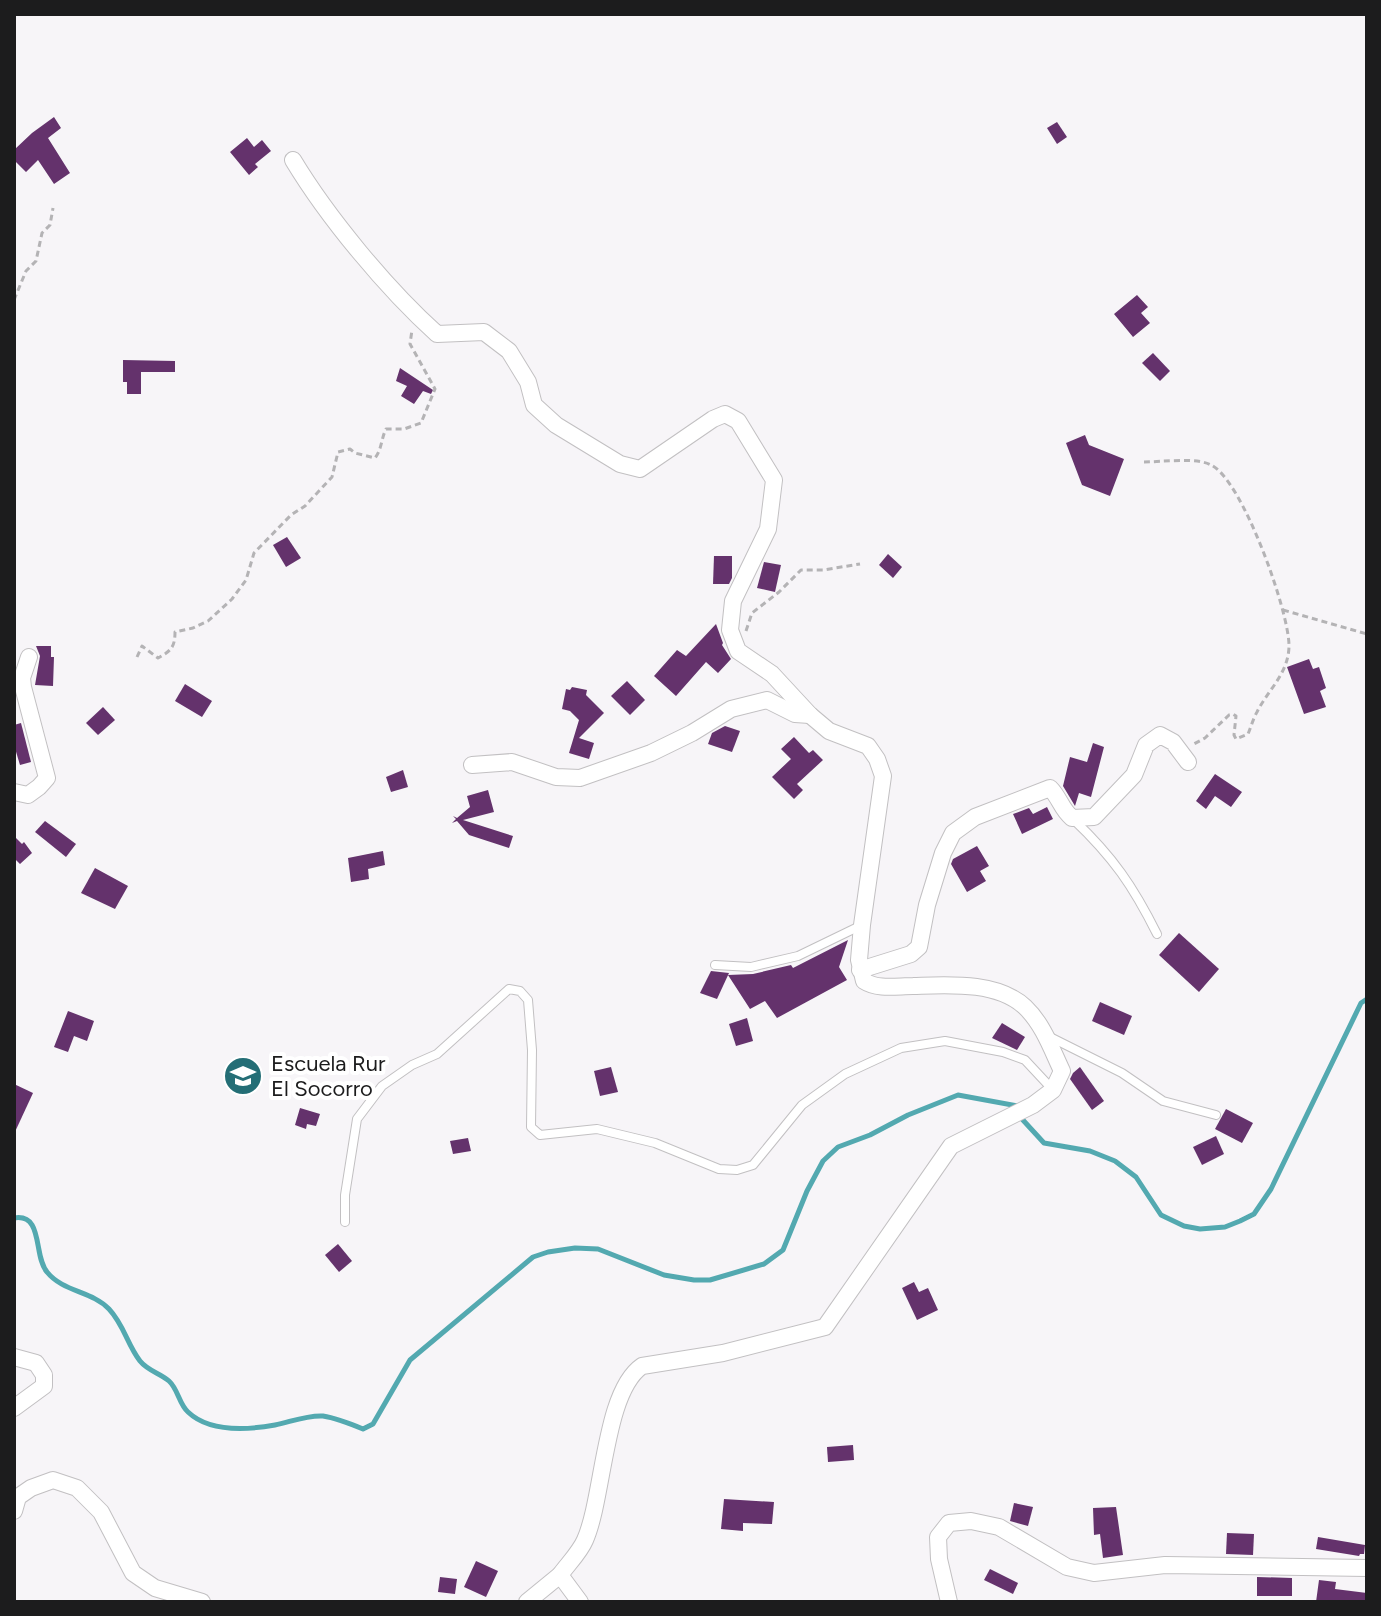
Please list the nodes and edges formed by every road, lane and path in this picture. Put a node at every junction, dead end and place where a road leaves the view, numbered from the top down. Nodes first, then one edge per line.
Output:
1 (293, 160) dead end
2 (53, 208) dead end
3 (14, 300) edge
4 (415, 314) junction
5 (1144, 462) dead end
6 (860, 564) dead end
7 (1283, 610) junction
8 (1367, 634) edge
9 (738, 651) junction
10 (29, 657) dead end
11 (137, 657) dead end
12 (810, 715) junction
13 (1173, 742) junction
14 (1188, 762) dead end
15 (472, 765) dead end
16 (14, 792) edge
17 (1072, 818) junction
18 (862, 925) junction
19 (1157, 934) dead end
20 (715, 965) dead end
21 (860, 970) junction
22 (1044, 1034) junction
23 (1053, 1090) junction
24 (1216, 1115) dead end
25 (345, 1222) dead end
26 (14, 1357) edge
27 (14, 1408) edge
28 (14, 1511) edge
29 (1367, 1568) edge
30 (560, 1575) junction
31 (202, 1602) edge
32 (527, 1602) edge
33 (580, 1602) edge
34 (949, 1602) edge

1 - 4 street
2 - 3 path
4 - 9 street
4 - 11 path
5 - 7 path
6 - 9 path
7 - 8 path
7 - 13 path
9 - 12 street
10 - 16 street
12 - 15 street
12 - 18 street
13 - 14 street
13 - 17 street
17 - 19 lane
17 - 21 street
18 - 20 lane
18 - 21 street
21 - 22 street
22 - 23 street
22 - 24 lane
23 - 25 lane
23 - 30 street
26 - 27 street
28 - 31 street
29 - 34 street
30 - 32 street
30 - 33 street

